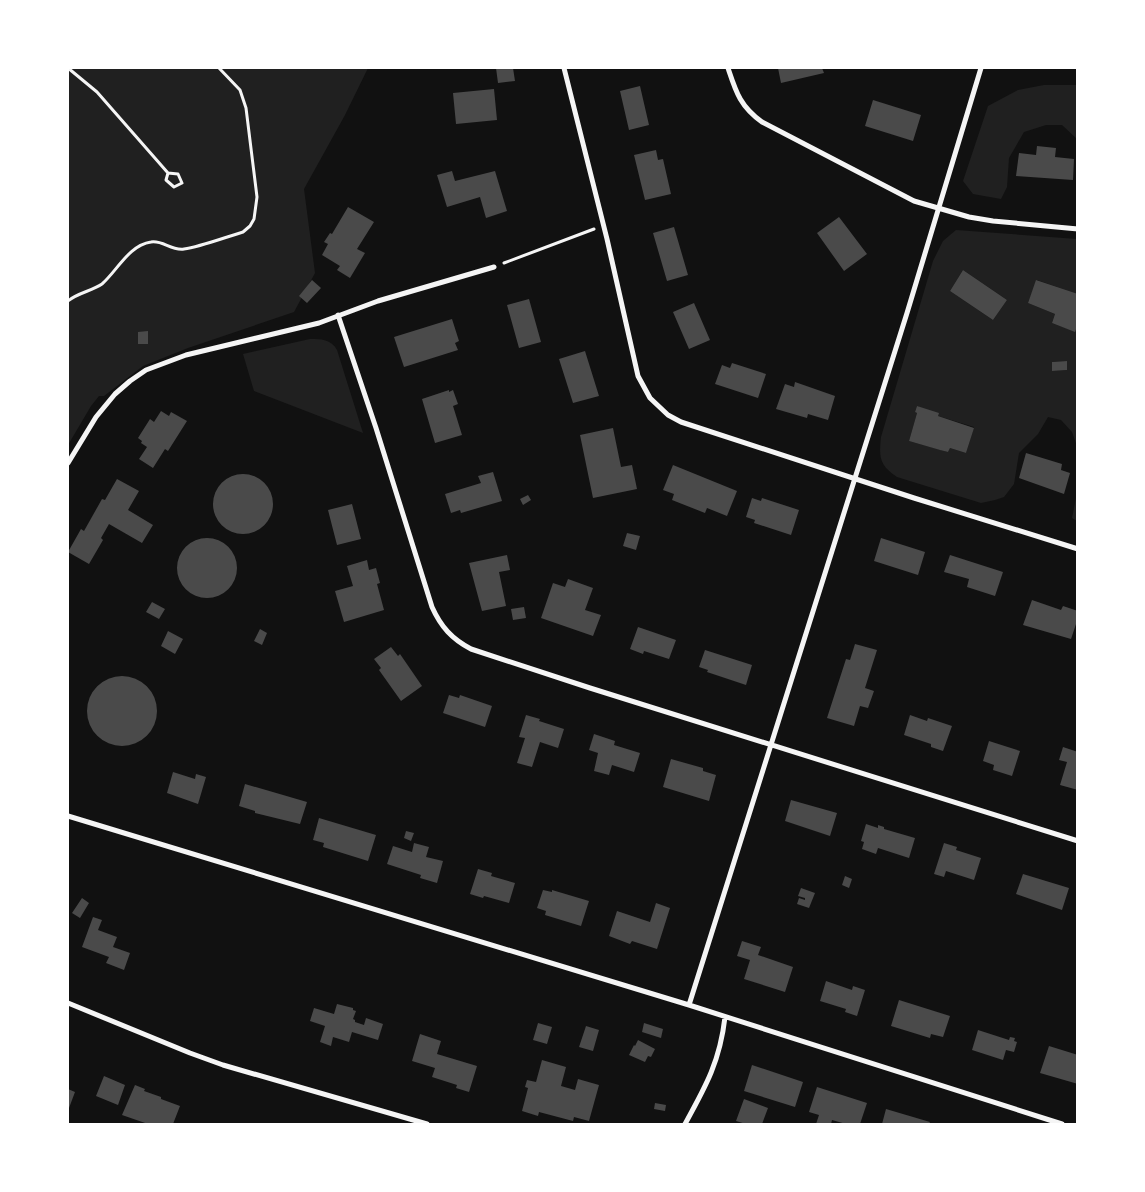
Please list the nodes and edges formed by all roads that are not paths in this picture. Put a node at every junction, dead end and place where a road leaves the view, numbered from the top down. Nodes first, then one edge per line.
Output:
1 (564, 68) edge
2 (728, 68) edge
3 (981, 68) edge
4 (938, 209) junction
5 (1078, 229) edge
6 (494, 267) road end
7 (338, 315) junction
8 (68, 463) edge
9 (855, 479) junction
10 (1078, 549) edge
11 (771, 745) junction
12 (68, 816) edge
13 (1078, 841) edge
14 (68, 1003) edge
15 (689, 1005) junction
16 (725, 1017) junction
17 (427, 1124) edge
18 (685, 1124) edge
19 (1062, 1124) edge

1 - 9 street
2 - 4 street
3 - 4 street
4 - 5 street
4 - 9 street
6 - 7 street
7 - 8 street
7 - 11 street
9 - 10 street
9 - 11 street
11 - 13 street
11 - 15 street
12 - 15 street
14 - 17 street
15 - 16 street
16 - 18 street
16 - 19 street

